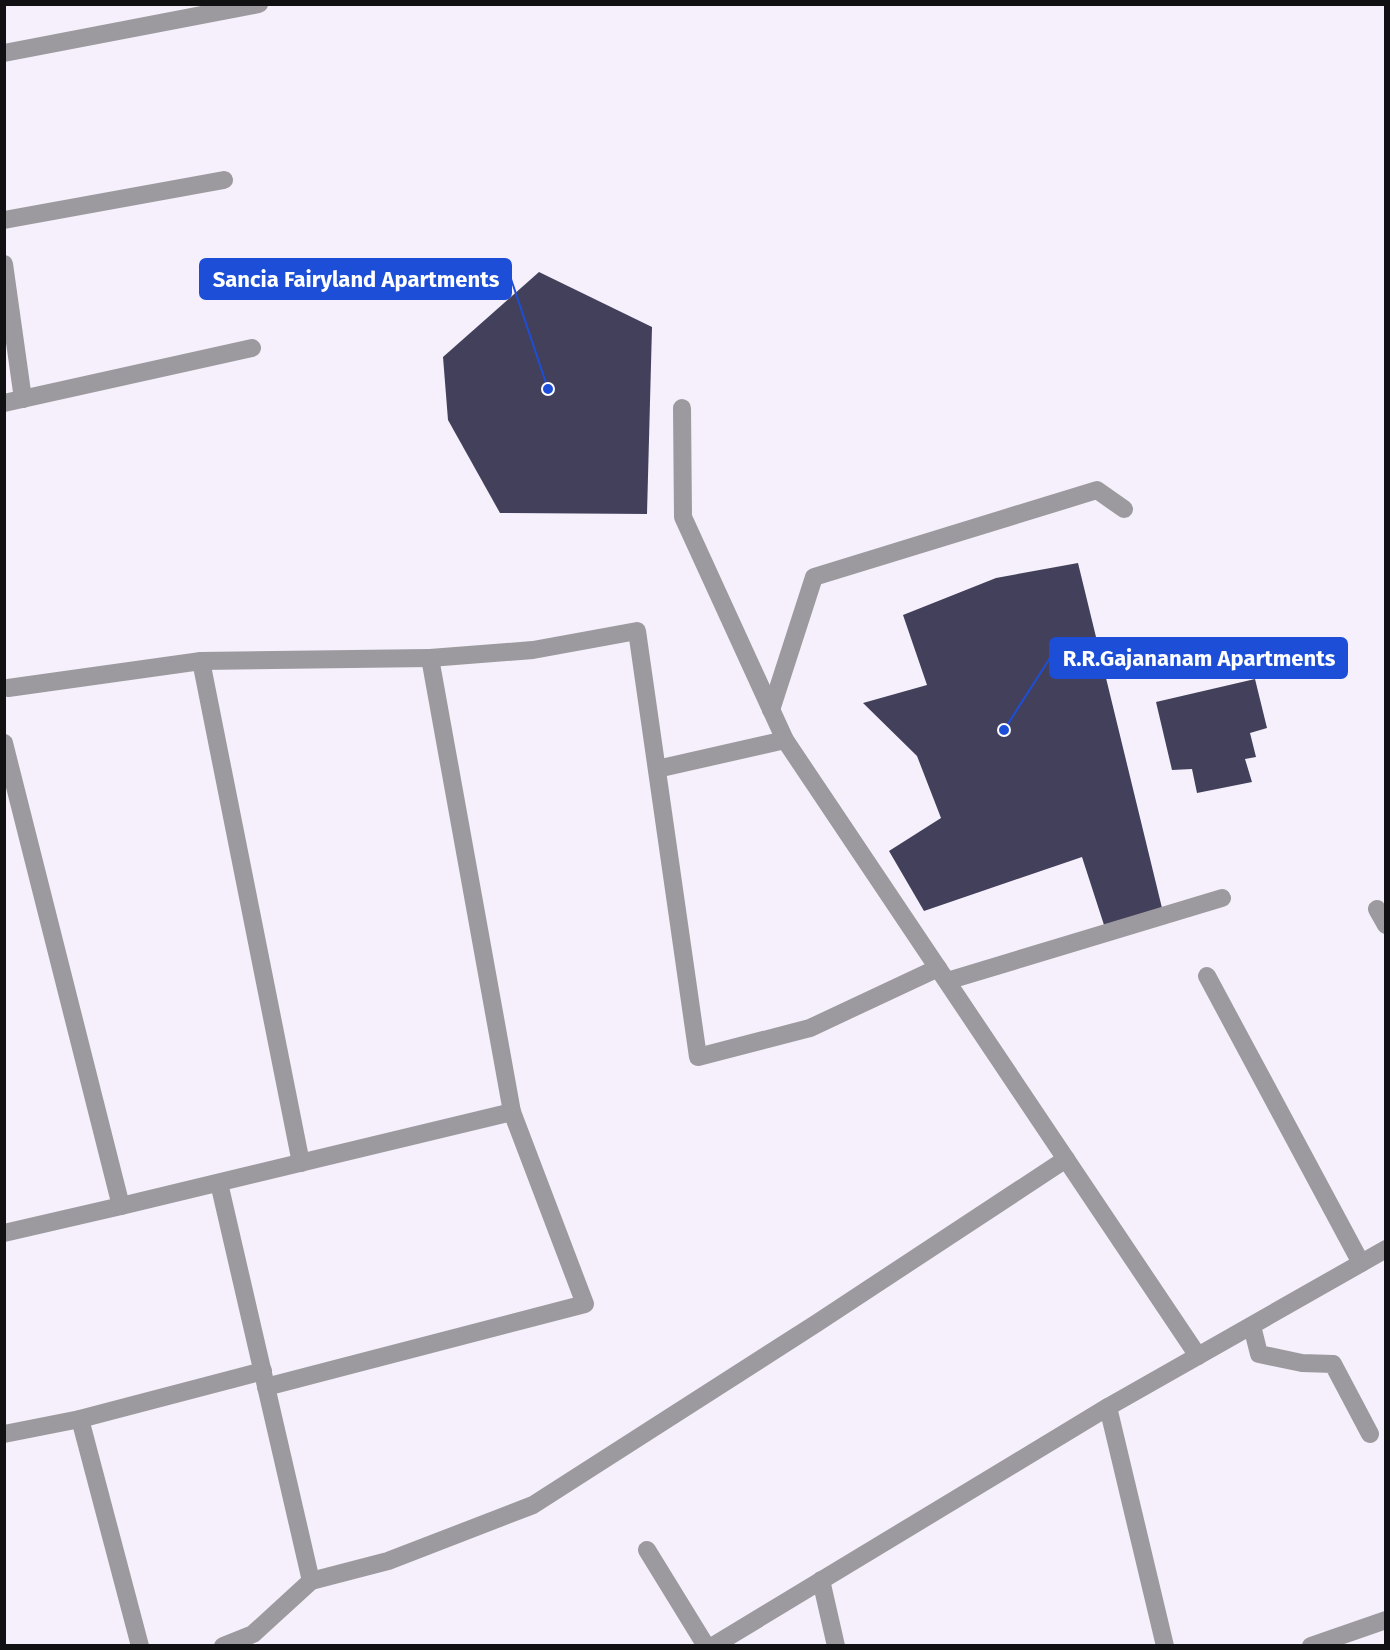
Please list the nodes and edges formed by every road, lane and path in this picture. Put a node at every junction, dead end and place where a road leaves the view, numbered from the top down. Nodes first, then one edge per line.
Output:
1 (259, 4) edge
2 (4, 53) edge
3 (224, 180) dead end
4 (4, 220) edge
5 (4, 264) edge
6 (252, 348) dead end
7 (23, 399) junction
8 (4, 403) edge
9 (682, 408) dead end
10 (1124, 509) dead end
11 (430, 658) junction
12 (201, 661) junction
13 (8, 688) dead end
14 (771, 710) junction
15 (785, 740) junction
16 (4, 743) edge
17 (657, 769) junction
18 (1222, 898) dead end
19 (1377, 909) dead end
20 (1386, 925) edge
21 (942, 974) junction
22 (1207, 976) dead end
23 (512, 1113) junction
24 (1066, 1159) junction
25 (301, 1163) junction
26 (219, 1182) junction
27 (121, 1206) junction
28 (4, 1233) edge
29 (1386, 1249) edge
30 (1361, 1263) junction
31 (1252, 1326) junction
32 (1198, 1356) junction
33 (265, 1379) junction
34 (1108, 1407) junction
35 (80, 1419) junction
36 (4, 1434) edge
37 (1370, 1434) dead end
38 (648, 1550) dead end
39 (821, 1580) junction
40 (311, 1581) junction
41 (1386, 1620) edge
42 (140, 1646) edge
43 (223, 1646) edge
44 (706, 1646) edge
45 (713, 1646) edge
46 (836, 1646) edge
47 (1165, 1646) edge
48 (1311, 1646) edge

1 - 2 street
3 - 4 street
5 - 7 street
6 - 7 street
7 - 8 street
9 - 14 street
10 - 14 street
11 - 12 street
11 - 17 street
11 - 23 street
12 - 13 street
12 - 25 street
14 - 15 street
15 - 17 street
15 - 21 street
16 - 27 street
17 - 21 street
18 - 21 street
19 - 20 street
21 - 24 street
22 - 30 street
23 - 25 street
23 - 33 street
24 - 32 street
24 - 40 street
25 - 26 street
26 - 27 street
26 - 33 street
27 - 28 street
29 - 30 street
30 - 31 street
31 - 32 street
31 - 37 street
32 - 34 street
33 - 35 street
33 - 40 street
34 - 39 street
34 - 47 street
35 - 36 street
35 - 42 street
38 - 44 street
39 - 45 street
39 - 46 street
40 - 43 street
41 - 48 street

